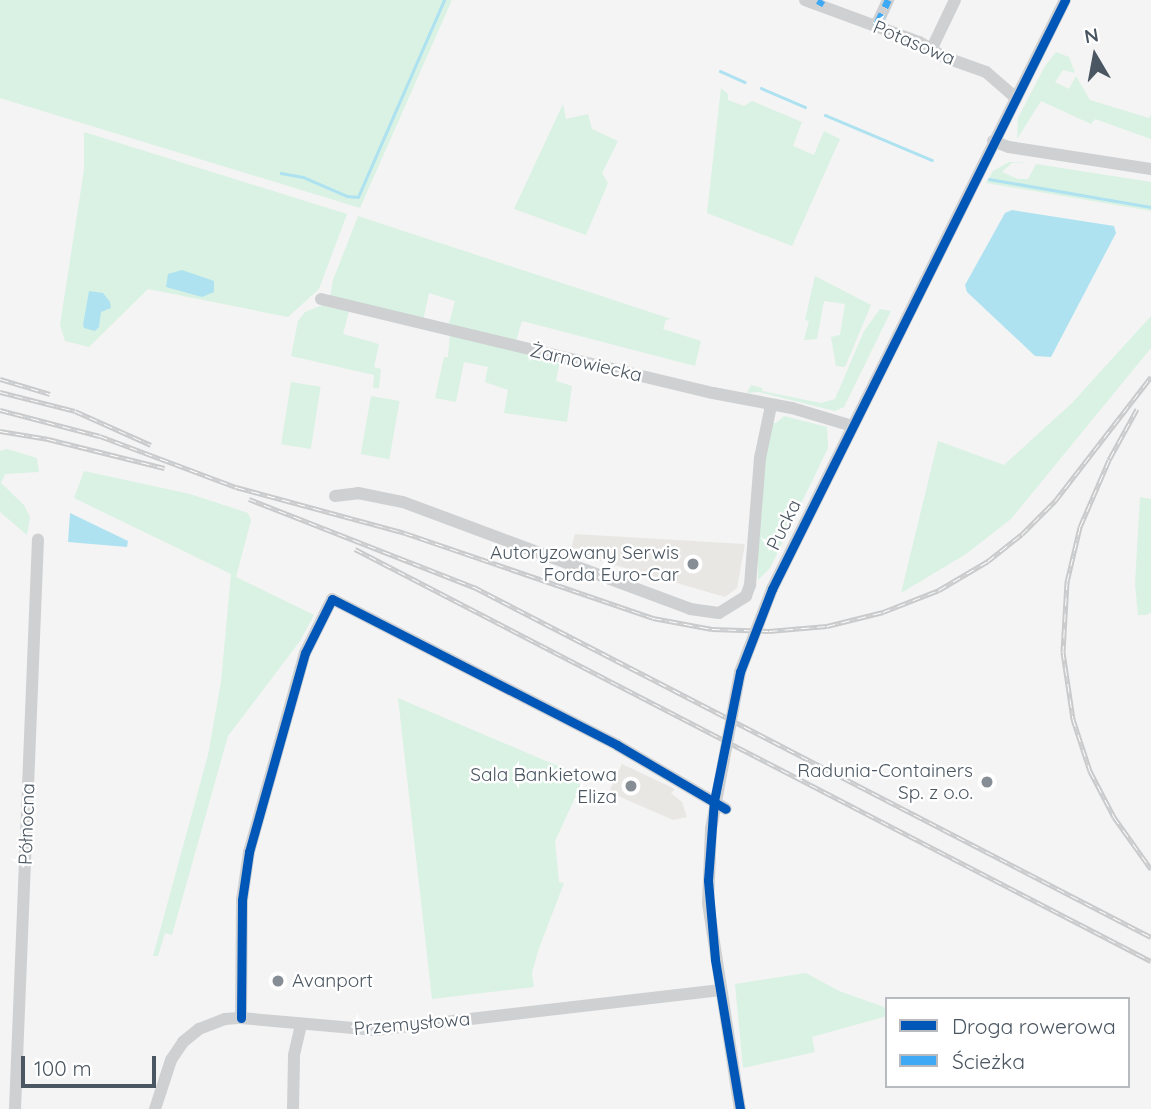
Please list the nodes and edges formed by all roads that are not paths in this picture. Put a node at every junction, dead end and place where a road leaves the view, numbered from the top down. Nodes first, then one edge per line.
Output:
1 (805, 0) edge
2 (888, 0) edge
3 (955, 0) edge
4 (1065, 0) edge
5 (820, 3) edge
6 (876, 26) junction
7 (932, 48) junction
8 (1016, 98) junction
9 (993, 142) junction
10 (1151, 169) edge
11 (321, 299) dead end
12 (771, 406) junction
13 (852, 426) junction
14 (335, 496) dead end
15 (38, 538) dead end
16 (726, 809) dead end
17 (719, 990) junction
18 (241, 1017) junction
19 (301, 1024) junction
20 (15, 1109) edge
21 (155, 1109) edge
22 (293, 1109) edge
23 (740, 1109) edge

1 - 5 street, Potasowa
2 - 6 street
3 - 7 street
4 - 8 street, Pucka
5 - 6 street, Potasowa
6 - 7 street, Potasowa
7 - 8 street, Potasowa
8 - 9 street, Pucka
9 - 10 street
9 - 13 street, Pucka
11 - 12 street, Żarnowiecka
12 - 13 street, Żarnowiecka
12 - 14 street, Pucka
13 - 17 street, Pucka, bridge
15 - 20 street, Północna
16 - 18 street
17 - 19 street, Przemysłowa
17 - 23 street, Pucka
18 - 19 street, Przemysłowa
18 - 21 street, Przemysłowa
19 - 22 street

